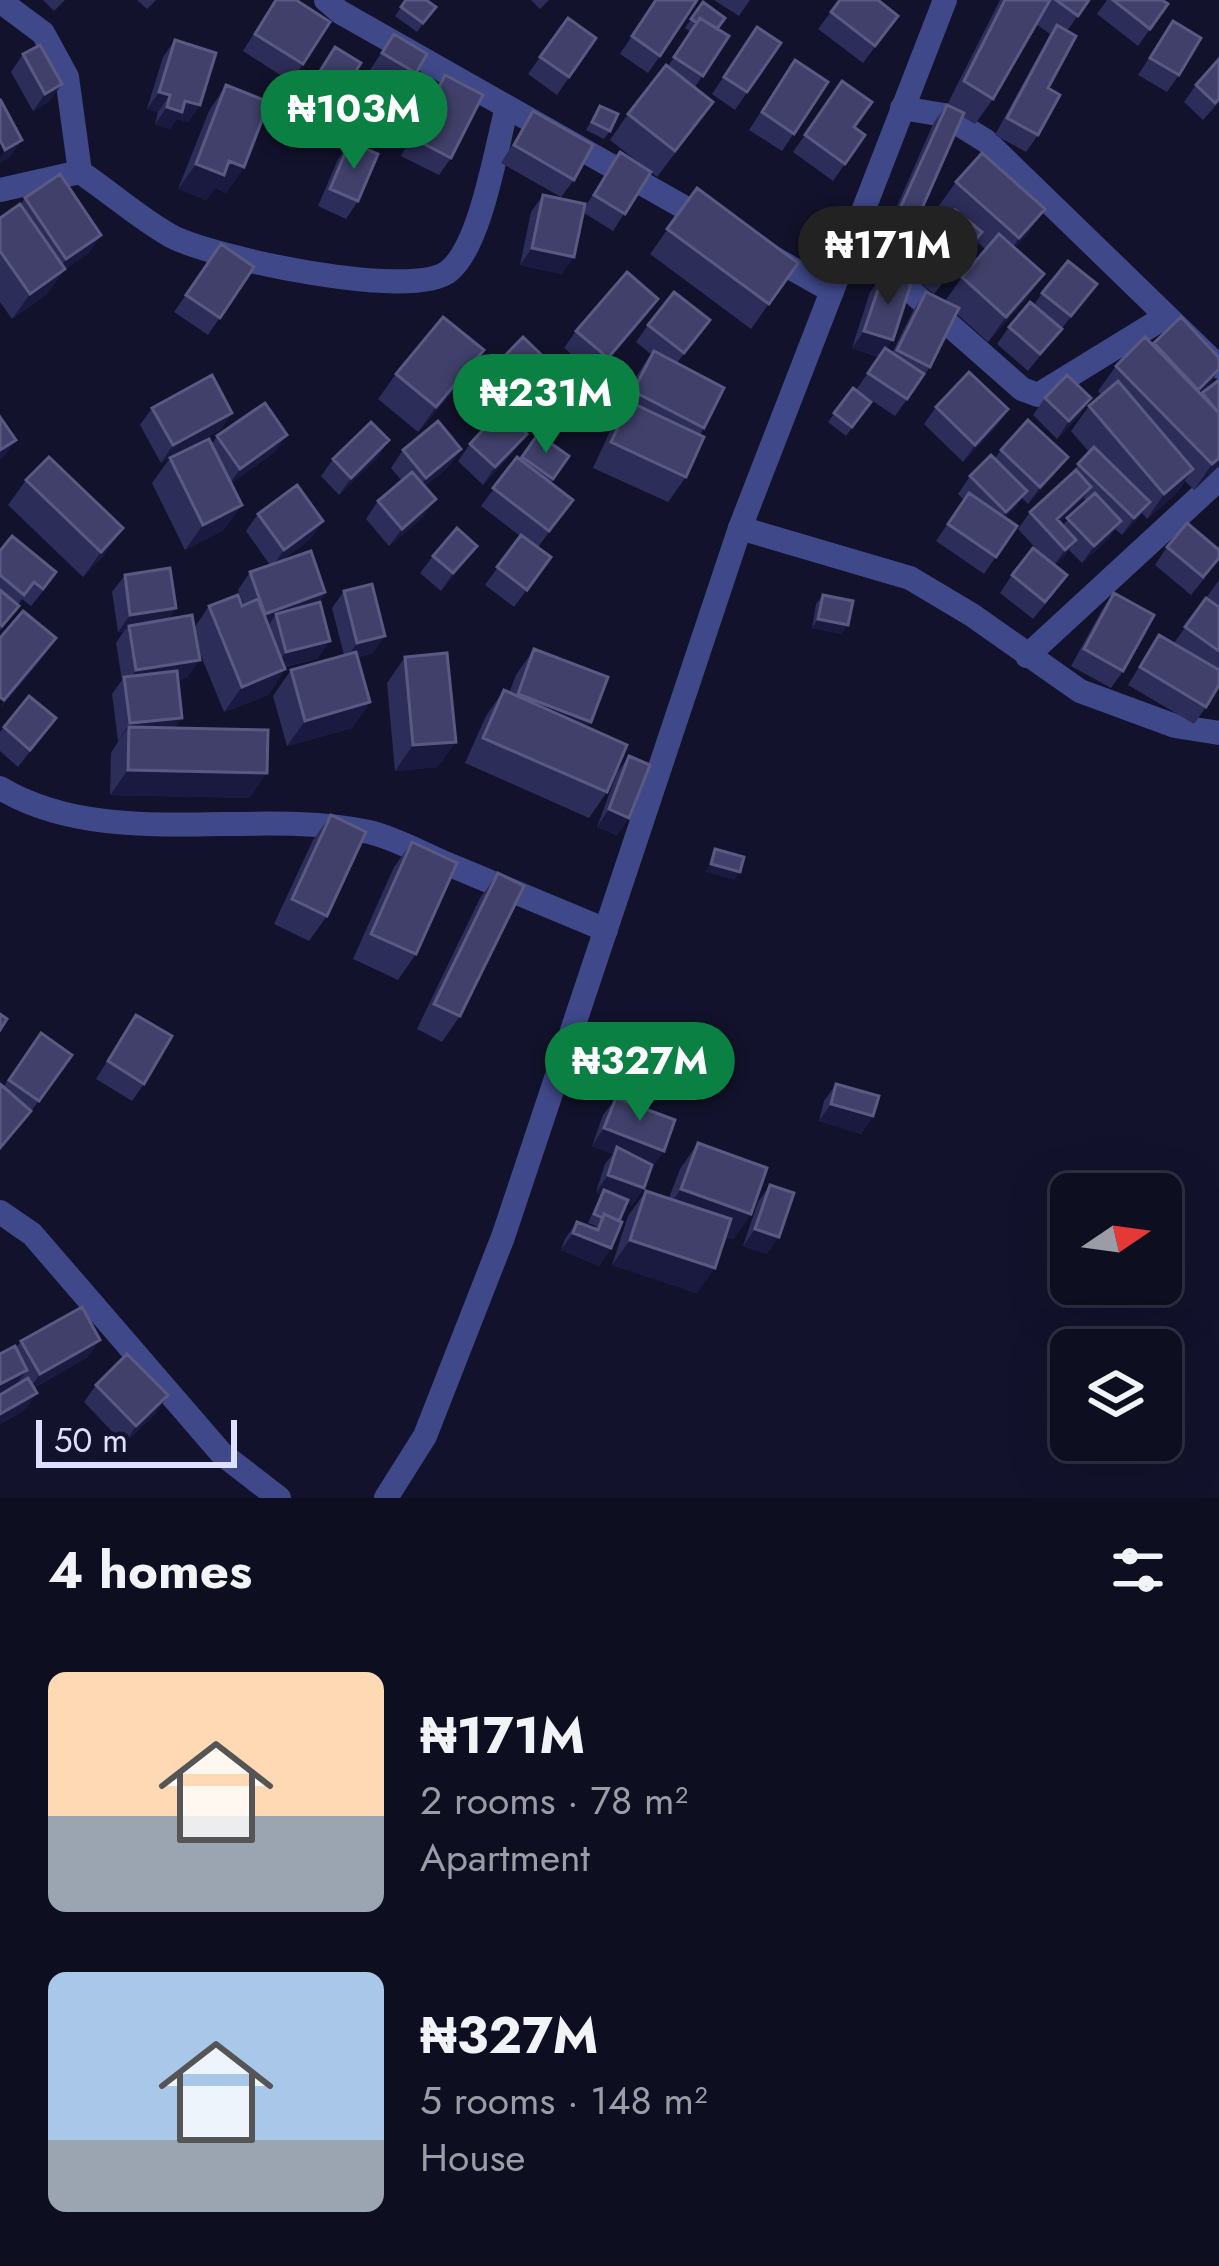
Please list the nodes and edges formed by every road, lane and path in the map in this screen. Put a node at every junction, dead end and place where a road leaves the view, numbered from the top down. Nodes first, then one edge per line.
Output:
1 (326, 0) edge
2 (945, 0) edge
3 (0, 1) edge
4 (507, 107) junction
5 (902, 108) junction
6 (80, 172) junction
7 (0, 190) edge
8 (832, 291) junction
9 (913, 293) edge
10 (1165, 317) junction
11 (1219, 367) edge
12 (1219, 478) edge
13 (740, 527) junction
14 (1027, 656) junction
15 (1219, 733) edge
16 (0, 788) edge
17 (606, 930) junction
18 (0, 1212) edge
19 (279, 1498) edge
20 (386, 1498) edge

1 - 4 street
2 - 5 street
3 - 6 street
4 - 6 street
4 - 8 street
5 - 8 street
5 - 10 street
6 - 7 street
8 - 13 street
9 - 10 street
10 - 11 street
12 - 14 street
13 - 14 street
13 - 17 street
14 - 15 street
16 - 17 street
17 - 20 street
18 - 19 street

